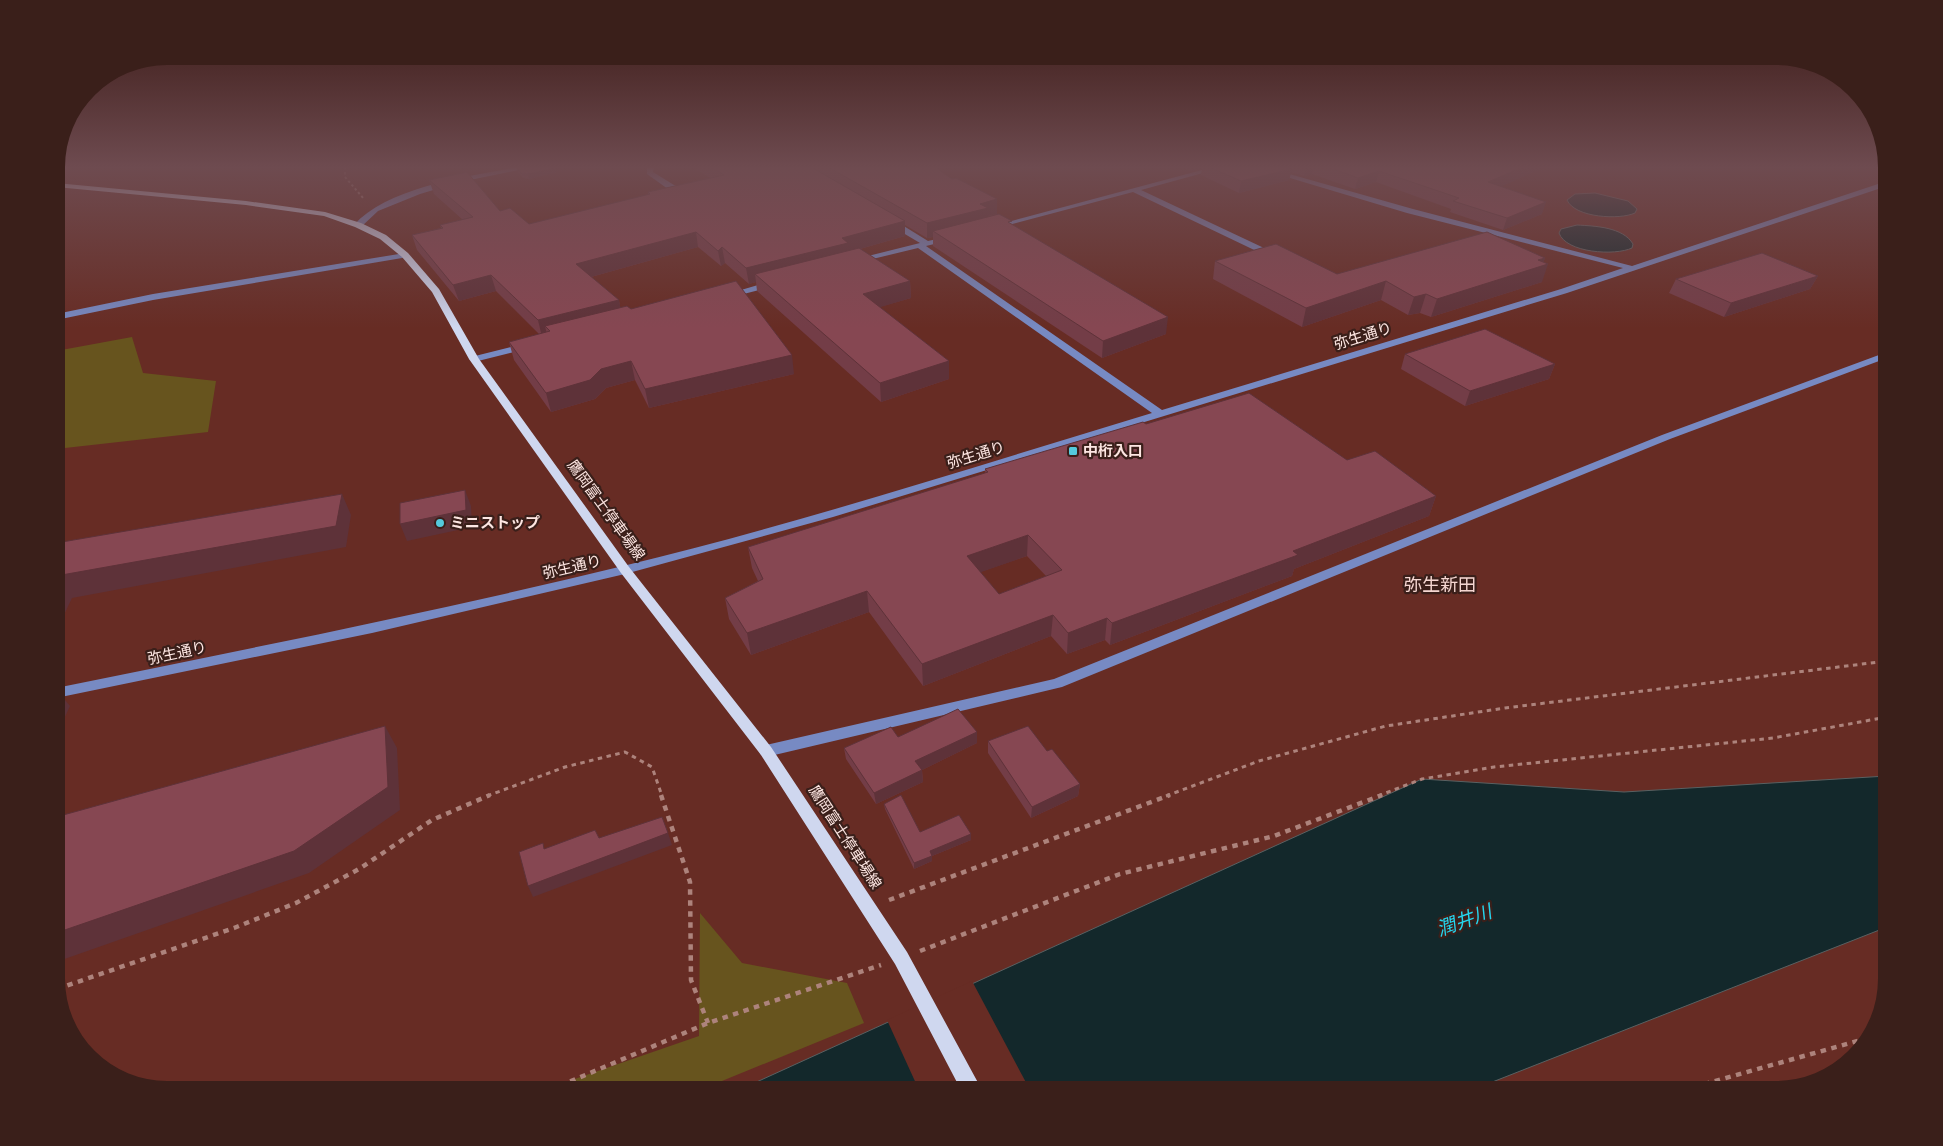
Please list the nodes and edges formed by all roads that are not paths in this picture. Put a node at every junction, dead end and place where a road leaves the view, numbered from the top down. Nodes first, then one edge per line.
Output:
1 (346, 220) edge
2 (362, 220) edge
3 (886, 220) edge
4 (1017, 220) edge
5 (1199, 220) edge
6 (1452, 220) edge
7 (1774, 220) edge
8 (358, 224) junction
9 (984, 229) edge
10 (1490, 231) junction
11 (956, 236) edge
12 (1472, 238) edge
13 (924, 245) junction
14 (405, 255) junction
15 (1281, 259) edge
16 (854, 263) edge
17 (1631, 268) junction
18 (778, 282) edge
19 (720, 296) edge
20 (65, 315) edge
21 (540, 342) edge
22 (1878, 358) edge
23 (474, 360) junction
24 (1160, 414) junction
25 (626, 570) junction
26 (65, 691) edge
27 (766, 751) junction
28 (967, 1081) edge

1 - 8 main road, 鷹岡富士停車場線
2 - 8 street
3 - 13 street
4 - 9 street
5 - 15 street
6 - 10 street
7 - 17 street, 弥生通り
8 - 14 main road, 鷹岡富士停車場線
10 - 12 street
10 - 17 street
11 - 13 street
13 - 16 street
13 - 24 street
14 - 20 street
14 - 23 main road, 鷹岡富士停車場線
17 - 24 street, 弥生通り
18 - 19 street
21 - 23 street
22 - 27 street
23 - 25 main road, 鷹岡富士停車場線
24 - 25 street, 弥生通り
25 - 26 street, 弥生通り
25 - 27 main road, 鷹岡富士停車場線
27 - 28 main road, 鷹岡富士停車場線

